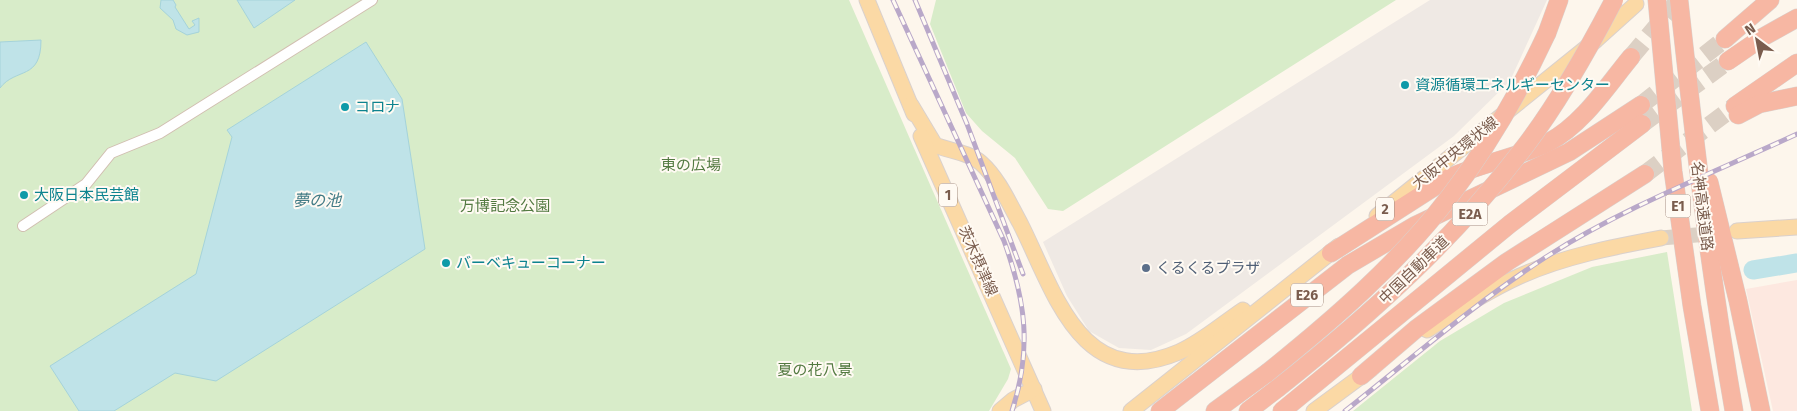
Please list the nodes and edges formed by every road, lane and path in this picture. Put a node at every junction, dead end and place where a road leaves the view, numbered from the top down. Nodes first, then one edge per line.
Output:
1 (372, 0) edge
2 (866, 0) edge
3 (1560, 0) edge
4 (1614, 0) edge
5 (1657, 0) edge
6 (1679, 0) edge
7 (1770, 0) edge
8 (1636, 4) dead end
9 (1797, 18) edge
10 (1725, 39) tunnel mouth
11 (1631, 58) tunnel mouth
12 (1728, 61) tunnel mouth
13 (1797, 63) edge
14 (1797, 96) edge
15 (911, 104) junction
16 (1641, 105) tunnel mouth
17 (1690, 106) junction
18 (1642, 124) tunnel mouth
19 (1645, 174) tunnel mouth
20 (23, 226) dead end
21 (1797, 227) edge
22 (1737, 231) dead end
23 (1661, 238) tunnel mouth
24 (1331, 253) junction
25 (1297, 279) junction
26 (1361, 376) junction
27 (1034, 389) junction
28 (1334, 396) junction
29 (1000, 411) edge
30 (1043, 411) edge
31 (1131, 411) edge
32 (1160, 411) edge
33 (1215, 411) edge
34 (1248, 411) edge
35 (1282, 411) edge
36 (1314, 411) edge
37 (1320, 411) edge
38 (1710, 411) edge
39 (1734, 411) edge
40 (1761, 411) edge

1 - 20 street
2 - 15 main road, 茨木摂津線 / 1
3 - 33 highway, 中国自動車道 / E2A, bridge
4 - 34 highway, 中国自動車道 / E2A, bridge
5 - 38 highway, 名神高速道路 / E1
6 - 17 highway, 名神高速道路 / E1
7 - 10 highway
8 - 24 main road, 大阪中央環状線 / 2
9 - 12 highway
11 - 24 highway
13 - 14 highway
15 - 25 main road
15 - 27 main road, 茨木摂津線 / 1
16 - 32 highway, E26
17 - 39 highway, 名神高速道路 / E1
17 - 40 highway
18 - 35 highway, E2A
19 - 26 highway
21 - 22 main road
23 - 26 main road
24 - 25 main road, 大阪中央環状線 / 2
25 - 31 main road, 大阪中央環状線 / 2
26 - 28 main road
27 - 29 main road
27 - 30 main road, 茨木摂津線 / 1
28 - 36 main road
28 - 37 main road

